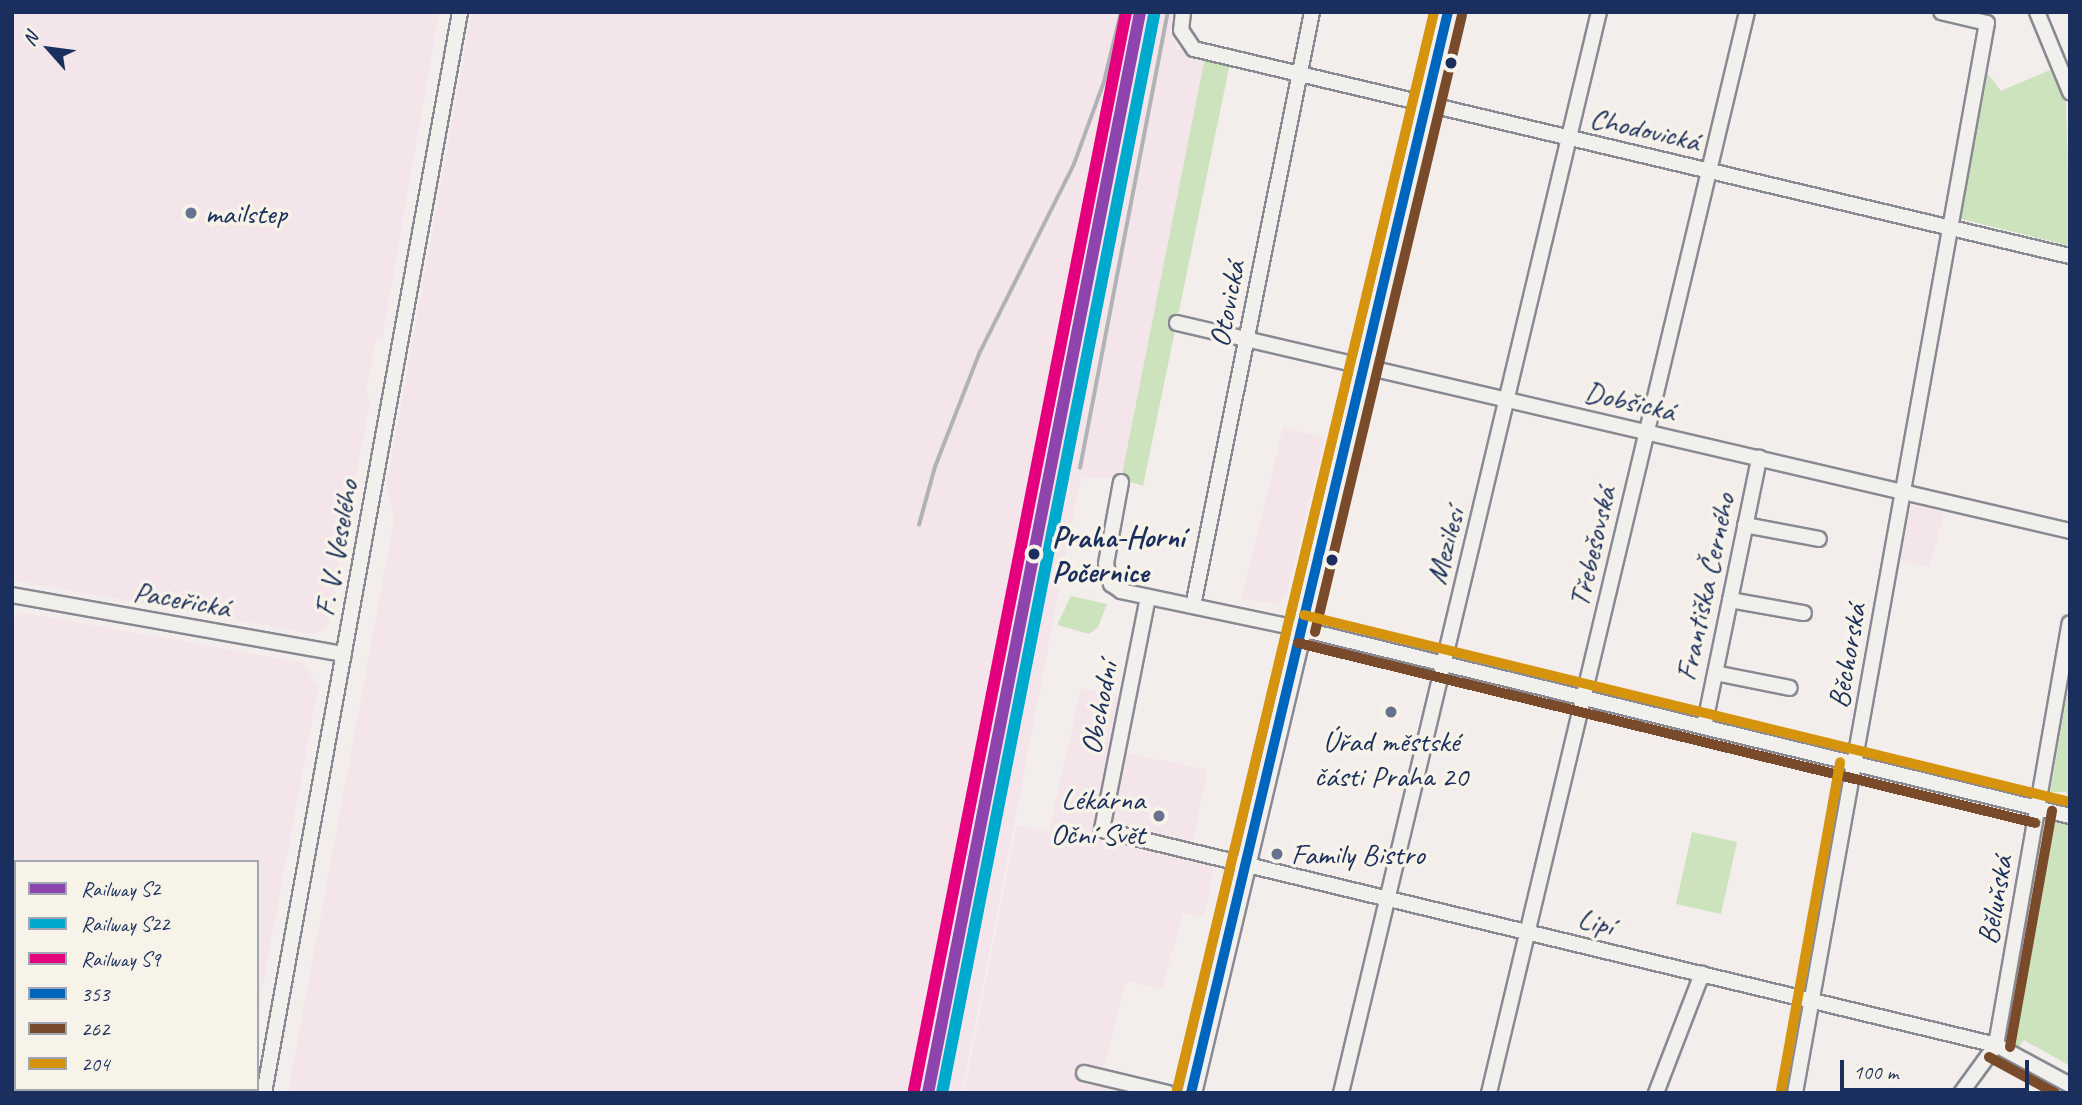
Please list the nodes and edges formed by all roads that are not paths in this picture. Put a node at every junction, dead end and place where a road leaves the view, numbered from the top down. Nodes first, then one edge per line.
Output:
1 (460, 12) edge
2 (1183, 12) edge
3 (1312, 12) edge
4 (1448, 12) edge
5 (1599, 12) edge
6 (1747, 12) edge
7 (1941, 12) edge
8 (2037, 12) edge
9 (1300, 73) junction
10 (2070, 92) edge
11 (1426, 104) junction
12 (1569, 138) junction
13 (1708, 171) junction
14 (1951, 228) junction
15 (2070, 256) edge
16 (1177, 323) dead end
17 (1247, 339) junction
18 (1364, 366) junction
19 (1508, 400) junction
20 (1646, 431) junction
21 (1759, 457) junction
22 (1121, 482) dead end
23 (1903, 491) junction
24 (1745, 525) junction
25 (2070, 531) edge
26 (1819, 539) dead end
27 (12, 595) edge
28 (1148, 597) junction
29 (1730, 600) junction
30 (1193, 606) junction
31 (1804, 613) dead end
32 (2070, 623) edge
33 (1301, 629) junction
34 (344, 654) junction
35 (1441, 663) junction
36 (1715, 673) junction
37 (1790, 688) dead end
38 (1584, 698) junction
39 (1704, 727) junction
40 (1854, 764) junction
41 (2038, 808) junction
42 (2070, 816) edge
43 (1102, 830) joint
44 (1245, 864) junction
45 (1387, 898) junction
46 (1529, 933) junction
47 (1702, 974) junction
48 (1811, 1001) junction
49 (1996, 1045) junction
50 (1084, 1073) dead end
51 (2070, 1085) edge
52 (264, 1093) edge
53 (1168, 1093) edge
54 (1191, 1093) edge
55 (1341, 1093) edge
56 (1489, 1093) edge
57 (1656, 1093) edge
58 (1795, 1093) edge
59 (1961, 1093) edge

1 - 34 street, F. V. Veselého
2 - 9 street, Chodovická
3 - 9 street, Otovická
4 - 11 main road
5 - 12 street, Mezilesí
6 - 13 street, Třebešovská
7 - 14 street, Běchorská
8 - 10 street
9 - 11 street, Chodovická
9 - 17 street, Otovická
11 - 12 street, Chodovická
11 - 18 main road
12 - 13 street, Chodovická
12 - 19 street, Mezilesí
13 - 14 street, Chodovická
13 - 20 street, Třebešovská
14 - 15 street, Chodovická
14 - 23 street, Běchorská
16 - 17 street, Dobšická
17 - 18 street, Dobšická
17 - 30 street, Otovická
18 - 19 street, Dobšická
18 - 33 main road
19 - 20 street, Dobšická
19 - 35 street, Mezilesí
20 - 21 street, Dobšická
20 - 38 street, Třebešovská
21 - 23 street, Dobšická
21 - 24 street, Františka Černého
22 - 28 street
23 - 25 street, Dobšická
23 - 40 street, Běchorská
24 - 26 street
24 - 29 street, Františka Černého
27 - 34 street, Paceřická
28 - 30 street
28 - 43 street, Obchodní
29 - 31 street
29 - 36 street, Františka Černého
30 - 33 street
32 - 41 street, Běluňská
33 - 35 street
33 - 44 main road
34 - 52 street, F. V. Veselého
35 - 38 street
35 - 45 street, Mezilesí
36 - 37 street
36 - 39 street, Františka Černého
38 - 39 street
38 - 46 street, Třebešovská
39 - 40 street
40 - 41 street
40 - 48 street, Běchorská
41 - 42 street
41 - 49 street, Běluňská
43 - 44 street, Lipí
44 - 45 street, Lipí
44 - 54 main road
45 - 46 street, Lipí
45 - 55 street, Mezilesí
46 - 47 street, Lipí
46 - 56 street, Třebešovská
47 - 48 street, Lipí
47 - 57 street
48 - 49 street, Lipí
48 - 58 street, Běchorská
49 - 51 street, Lipí
49 - 59 street, Běluňská
50 - 53 street

